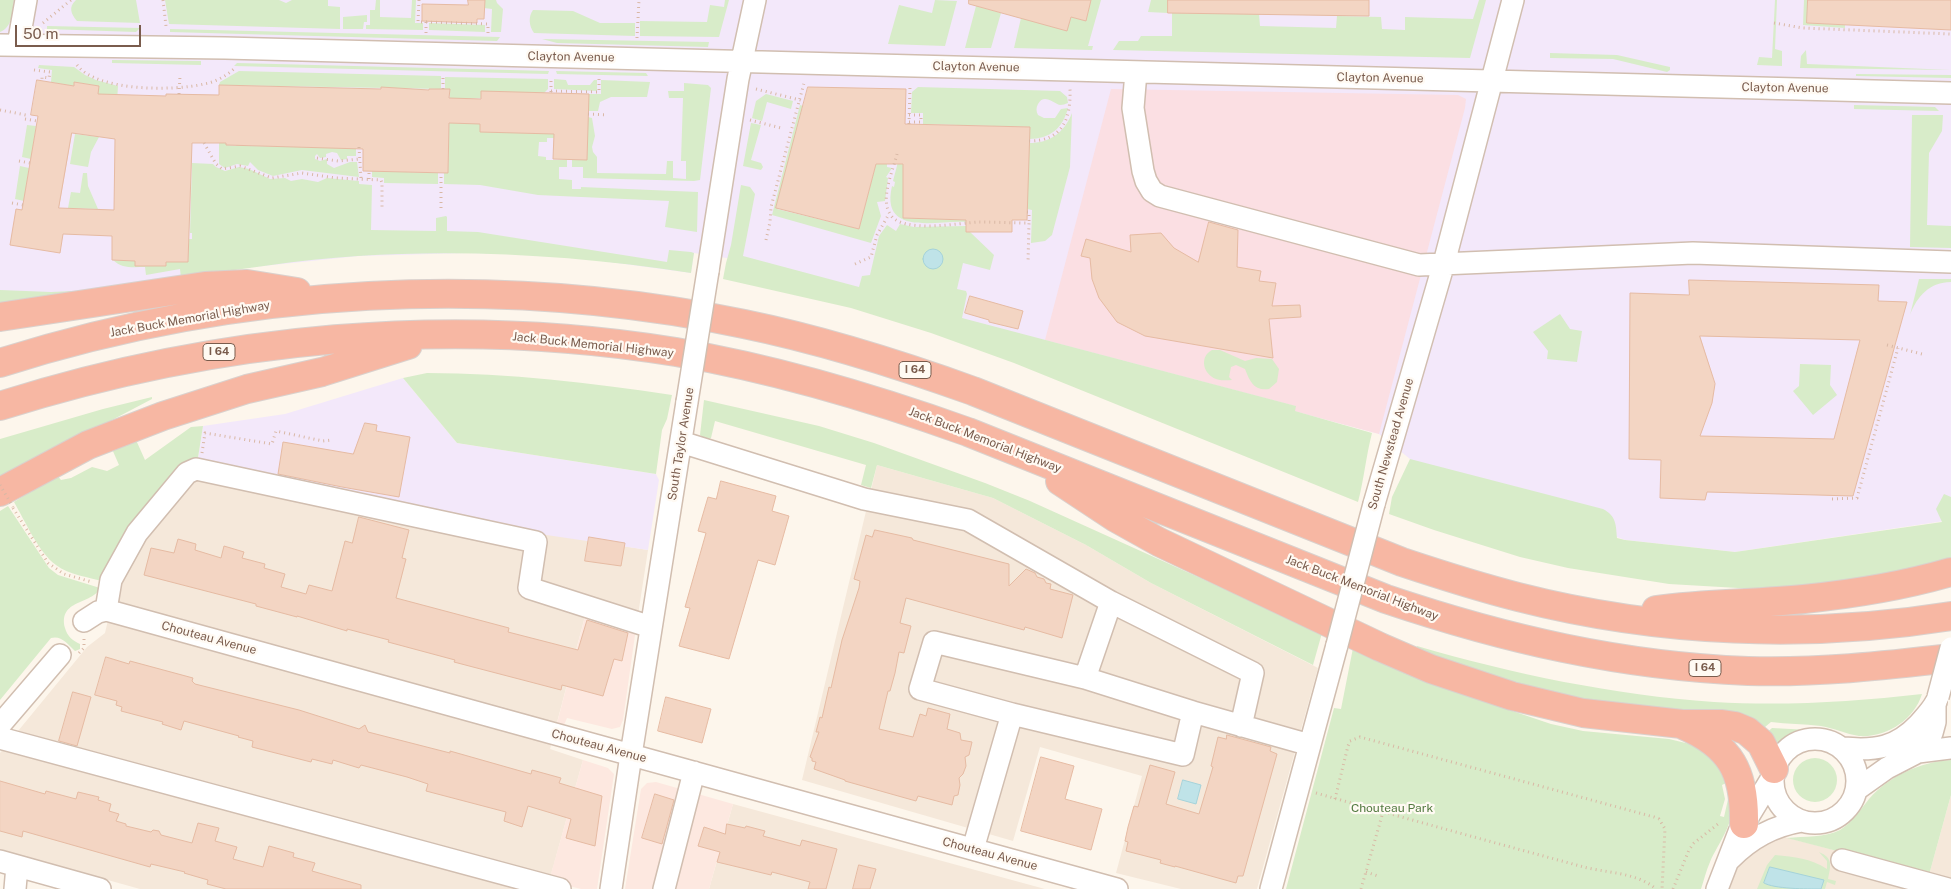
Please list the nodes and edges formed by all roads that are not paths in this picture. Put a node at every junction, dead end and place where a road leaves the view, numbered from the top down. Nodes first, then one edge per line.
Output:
1 (26, 0) edge
2 (755, 0) edge
3 (1513, 0) edge
4 (9, 45) edge
5 (742, 61) junction
6 (1142, 72) junction
7 (1491, 80) junction
8 (1951, 93) edge
9 (1951, 262) edge
10 (1444, 263) junction
11 (323, 299) junction
12 (0, 317) edge
13 (443, 334) junction
14 (0, 364) edge
15 (0, 406) edge
16 (681, 442) junction
17 (1024, 454) junction
18 (6, 500) edge
19 (1951, 572) edge
20 (1111, 602) junction
21 (106, 610) junction
22 (1612, 616) junction
23 (1951, 616) edge
24 (84, 622) road end
25 (651, 627) junction
26 (1951, 648) edge
27 (60, 655) road end
28 (1951, 658) edge
29 (1085, 678) junction
30 (1937, 700) junction
31 (1194, 712) junction
32 (1012, 714) junction
33 (1682, 724) junction
34 (0, 726) edge
35 (1241, 726) junction
36 (0, 738) edge
37 (1310, 745) junction
38 (1843, 748) junction
39 (1951, 748) edge
40 (1918, 752) junction
41 (631, 755) junction
42 (694, 772) junction
43 (1774, 773) junction
44 (1856, 790) junction
45 (1802, 821) junction
46 (1731, 824) junction
47 (973, 849) junction
48 (1842, 860) dead end
49 (9, 863) edge
50 (1727, 863) junction
51 (15, 889) edge
52 (100, 889) edge
53 (560, 889) edge
54 (611, 889) edge
55 (664, 889) edge
56 (1118, 889) edge
57 (1271, 889) edge
58 (1717, 889) edge
59 (1948, 889) edge

1 - 4 street
2 - 5 street, South Taylor Avenue
3 - 7 street, South Newstead Avenue
4 - 5 street, Clayton Avenue
5 - 6 street, Clayton Avenue
5 - 16 street, South Taylor Avenue, bridge
6 - 7 street, Clayton Avenue
6 - 10 street
7 - 8 street, Clayton Avenue
7 - 10 street, South Newstead Avenue
9 - 10 street
10 - 37 street, South Newstead Avenue, bridge
11 - 12 highway
11 - 14 highway, Jack Buck Memorial Highway / I 64
11 - 22 highway, Jack Buck Memorial Highway / I 64
13 - 15 highway, Jack Buck Memorial Highway / I 64
13 - 17 highway, Jack Buck Memorial Highway / I 64
13 - 18 highway
16 - 20 street
16 - 25 street, South Taylor Avenue
17 - 28 highway, Jack Buck Memorial Highway / I 64
17 - 33 highway
19 - 22 highway
20 - 29 street
20 - 35 street
21 - 24 street
21 - 25 street
21 - 41 street, Chouteau Avenue
22 - 23 highway, Jack Buck Memorial Highway / I 64
25 - 41 street, South Taylor Avenue
26 - 30 street, bridge
27 - 34 street
29 - 31 street
29 - 32 street
30 - 38 street
30 - 40 street
31 - 32 street
31 - 35 street
32 - 47 street
33 - 43 highway
33 - 46 highway
35 - 37 street
36 - 53 street
37 - 57 street, South Newstead Avenue
38 - 43 street
38 - 44 street
39 - 40 street
40 - 44 street
41 - 42 street, Chouteau Avenue
41 - 54 street, South Taylor Avenue
42 - 47 street, Chouteau Avenue
42 - 55 street
43 - 45 street
43 - 46 street
44 - 45 street
45 - 50 street
46 - 50 street
47 - 56 street, Chouteau Avenue
48 - 59 street
49 - 51 street
49 - 52 street
50 - 58 street

